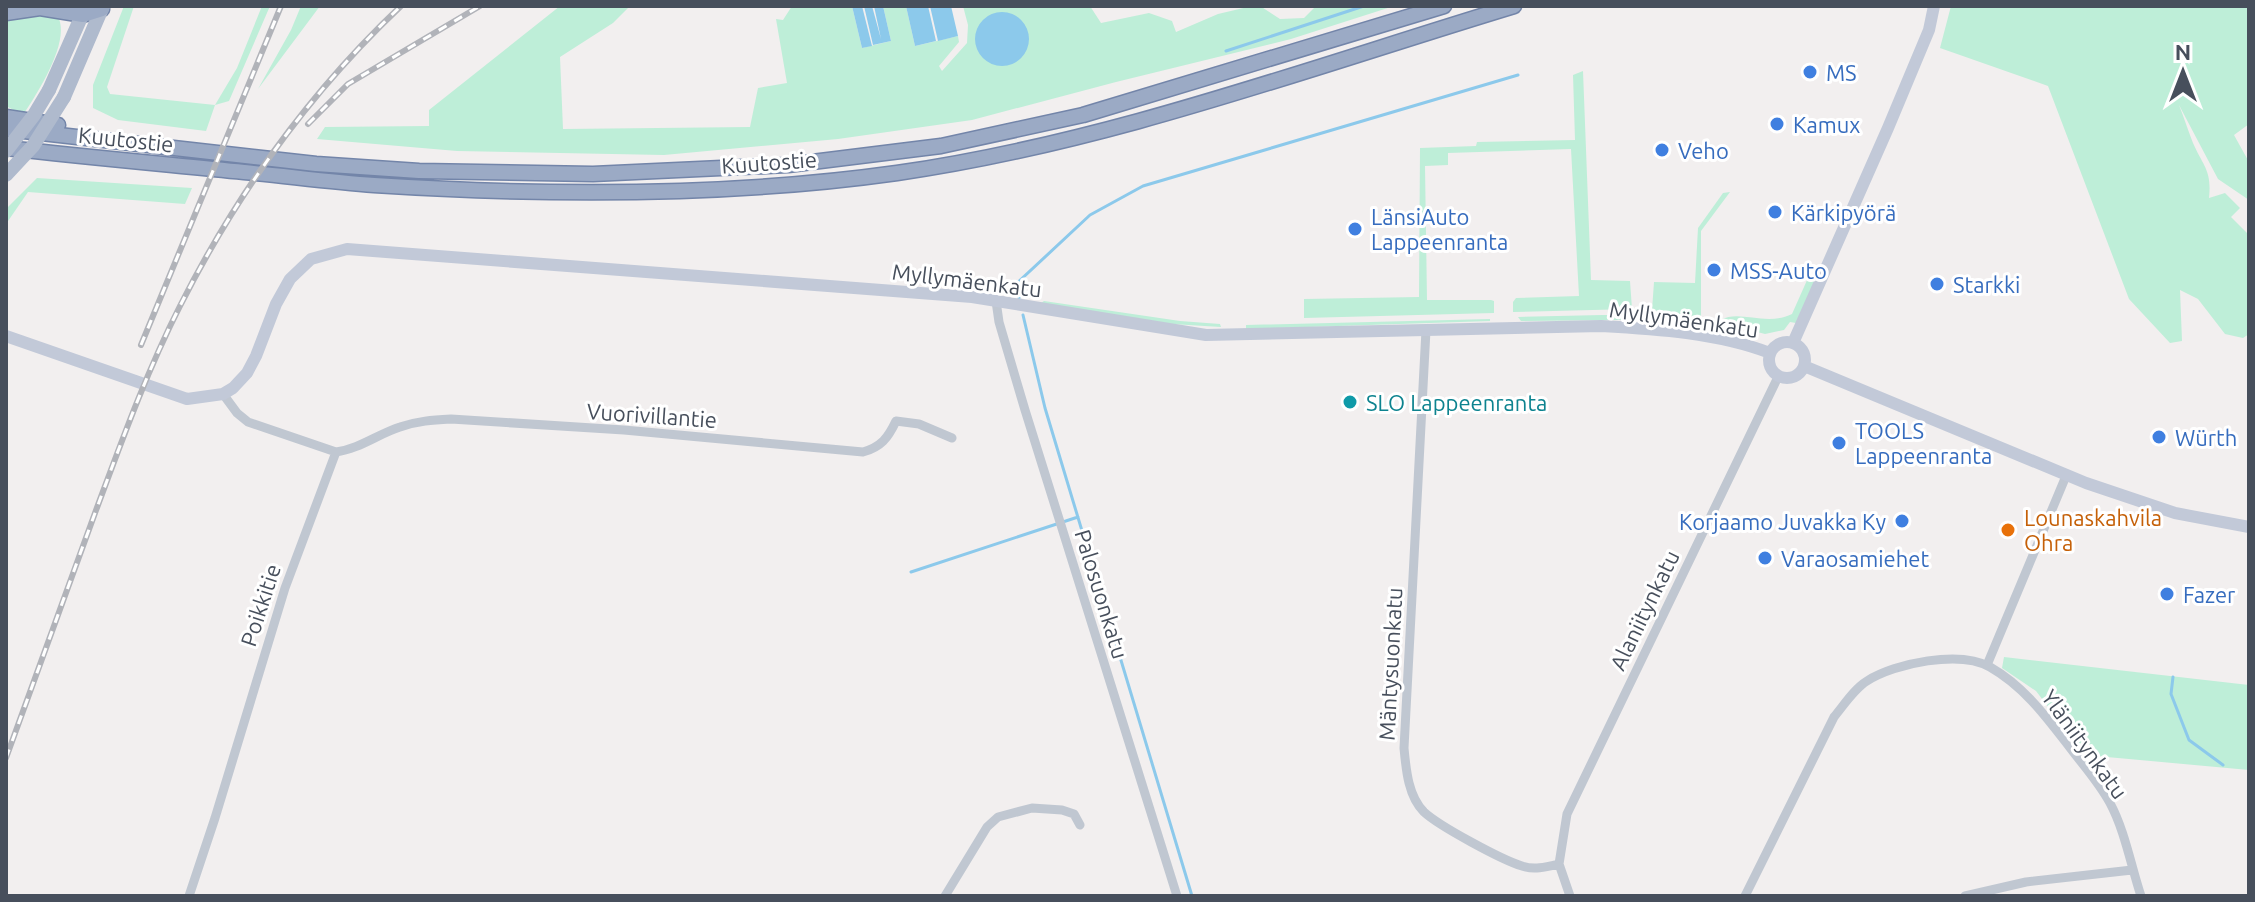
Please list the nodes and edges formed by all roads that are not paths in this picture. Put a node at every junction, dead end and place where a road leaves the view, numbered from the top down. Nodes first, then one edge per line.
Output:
1 (1444, 6) edge
2 (1514, 6) edge
3 (1934, 6) edge
4 (101, 7) edge
5 (85, 10) edge
6 (6, 13) edge
7 (6, 117) edge
8 (6, 129) edge
9 (6, 150) edge
10 (316, 164) junction
11 (6, 175) edge
12 (996, 301) junction
13 (1426, 330) junction
14 (6, 336) edge
15 (1793, 343) junction
16 (1770, 353) junction
17 (1804, 366) junction
18 (1778, 377) junction
19 (228, 391) junction
20 (952, 438) dead end
21 (336, 452) junction
22 (2066, 476) junction
23 (2249, 527) edge
24 (1987, 665) junction
25 (1080, 825) dead end
26 (1559, 864) junction
27 (2132, 870) junction
28 (189, 896) edge
29 (945, 896) edge
30 (1177, 896) edge
31 (1570, 896) edge
32 (1745, 896) edge
33 (1965, 896) edge
34 (2141, 896) edge

1 - 10 highway, Kuutostie
2 - 9 highway, Kuutostie
3 - 15 main road
4 - 5 highway
4 - 11 main road, bridge
5 - 6 highway
5 - 9 main road, bridge
7 - 10 highway
8 - 10 highway, Kuutostie
12 - 13 main road, Myllymäenkatu
12 - 19 main road, Myllymäenkatu
12 - 30 street, Palosuonkatu
13 - 16 main road, Myllymäenkatu
13 - 26 street, Mäntysuonkatu
14 - 19 main road
15 - 16 main road
15 - 17 main road
16 - 18 main road
17 - 18 main road
17 - 22 main road
18 - 26 street, Alaniitynkatu
19 - 21 street
20 - 21 street, Vuorivillantie
21 - 28 street, Poikkitie
22 - 23 main road
22 - 24 street
24 - 27 street, Yläniitynkatu
24 - 32 street, Yläniitynkatu
25 - 29 street
26 - 31 street
27 - 33 street
27 - 34 street, Yläniitynkatu

